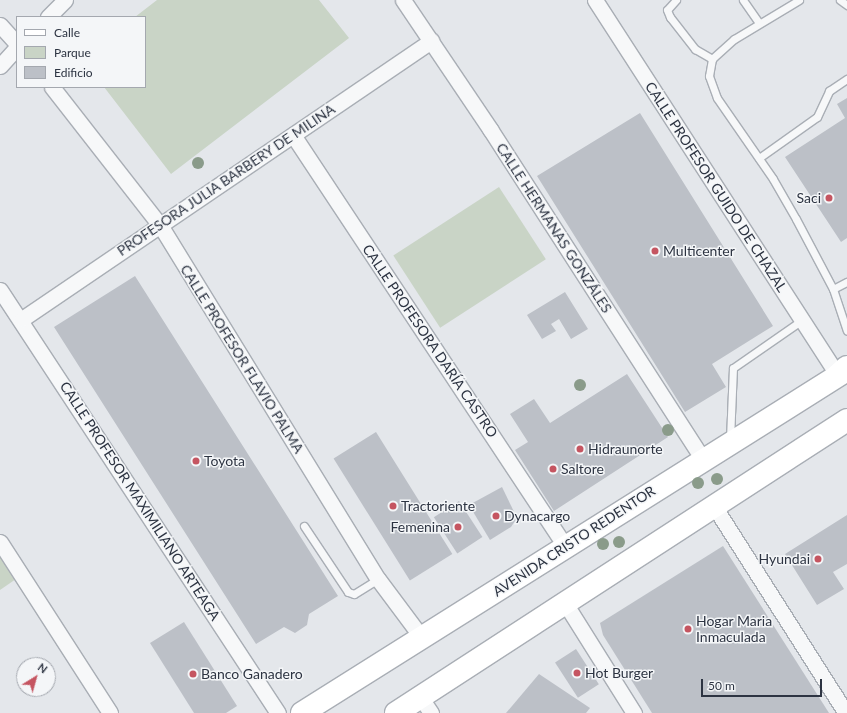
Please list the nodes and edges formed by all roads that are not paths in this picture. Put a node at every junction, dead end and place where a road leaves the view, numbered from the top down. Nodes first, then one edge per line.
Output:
1 (65, 0) edge
2 (595, 0) edge
3 (676, 0) edge
4 (743, 0) edge
5 (799, 0) edge
6 (840, 0) edge
7 (410, 3) edge
8 (847, 5) edge
9 (49, 16) edge
10 (759, 23) junction
11 (0, 25) edge
12 (431, 41) junction
13 (16, 43) edge
14 (16, 48) edge
15 (712, 59) junction
16 (0, 66) edge
17 (847, 79) edge
18 (53, 88) edge
19 (293, 135) junction
20 (759, 158) junction
21 (160, 225) junction
22 (847, 282) edge
23 (833, 288) junction
24 (0, 290) edge
25 (22, 319) junction
26 (802, 320) junction
27 (847, 331) edge
28 (844, 370) edge
29 (847, 420) edge
30 (730, 441) junction
31 (702, 458) junction
32 (714, 506) junction
33 (304, 526) dead end
34 (0, 542) edge
35 (566, 547) junction
36 (378, 579) junction
37 (565, 603) junction
38 (444, 624) junction
39 (422, 638) junction
40 (426, 705) edge
41 (110, 713) edge
42 (278, 713) edge
43 (302, 713) edge
44 (323, 713) edge
45 (396, 713) edge
46 (634, 713) edge
47 (846, 713) edge

1 - 9 street
2 - 26 street, CALLE PROFESOR GUIDO DE CHAZAL
3 - 15 lane
4 - 10 lane
5 - 10 lane
6 - 8 lane
7 - 12 street, CALLE HERMANAS GONZÁLES
10 - 15 lane
11 - 13 street
12 - 19 street, PROFESORA JULIA BARBERY DE MILINA
12 - 31 street, CALLE HERMANAS GONZÁLES
14 - 16 street
15 - 20 lane
17 - 20 lane
18 - 21 street, CALLE PROFESOR FLAVIO PALMA
19 - 21 street, PROFESORA JULIA BARBERY DE MILINA
19 - 35 street, CALLE PROFESORA DARÍA CASTRO
20 - 23 lane
21 - 25 street, PROFESORA JULIA BARBERY DE MILINA
21 - 36 street, CALLE PROFESOR FLAVIO PALMA
22 - 23 lane
23 - 27 lane
24 - 25 street, CALLE PROFESOR MAXIMILIANO ARTEAGA
25 - 42 street, CALLE PROFESOR MAXIMILIANO ARTEAGA
26 - 28 street, CALLE PROFESOR GUIDO DE CHAZAL
26 - 30 lane
28 - 30 main road, AVENIDA CRISTO REDENTOR
29 - 32 main road
30 - 31 main road, AVENIDA CRISTO REDENTOR
31 - 35 main road, AVENIDA CRISTO REDENTOR
32 - 37 main road
32 - 47 street
33 - 36 lane
34 - 41 street
35 - 38 main road, AVENIDA CRISTO REDENTOR
36 - 39 street, CALLE PROFESOR FLAVIO PALMA
37 - 40 main road
37 - 46 street
38 - 39 main road, AVENIDA CRISTO REDENTOR
38 - 44 main road
39 - 43 main road, AVENIDA CRISTO REDENTOR
40 - 45 main road

